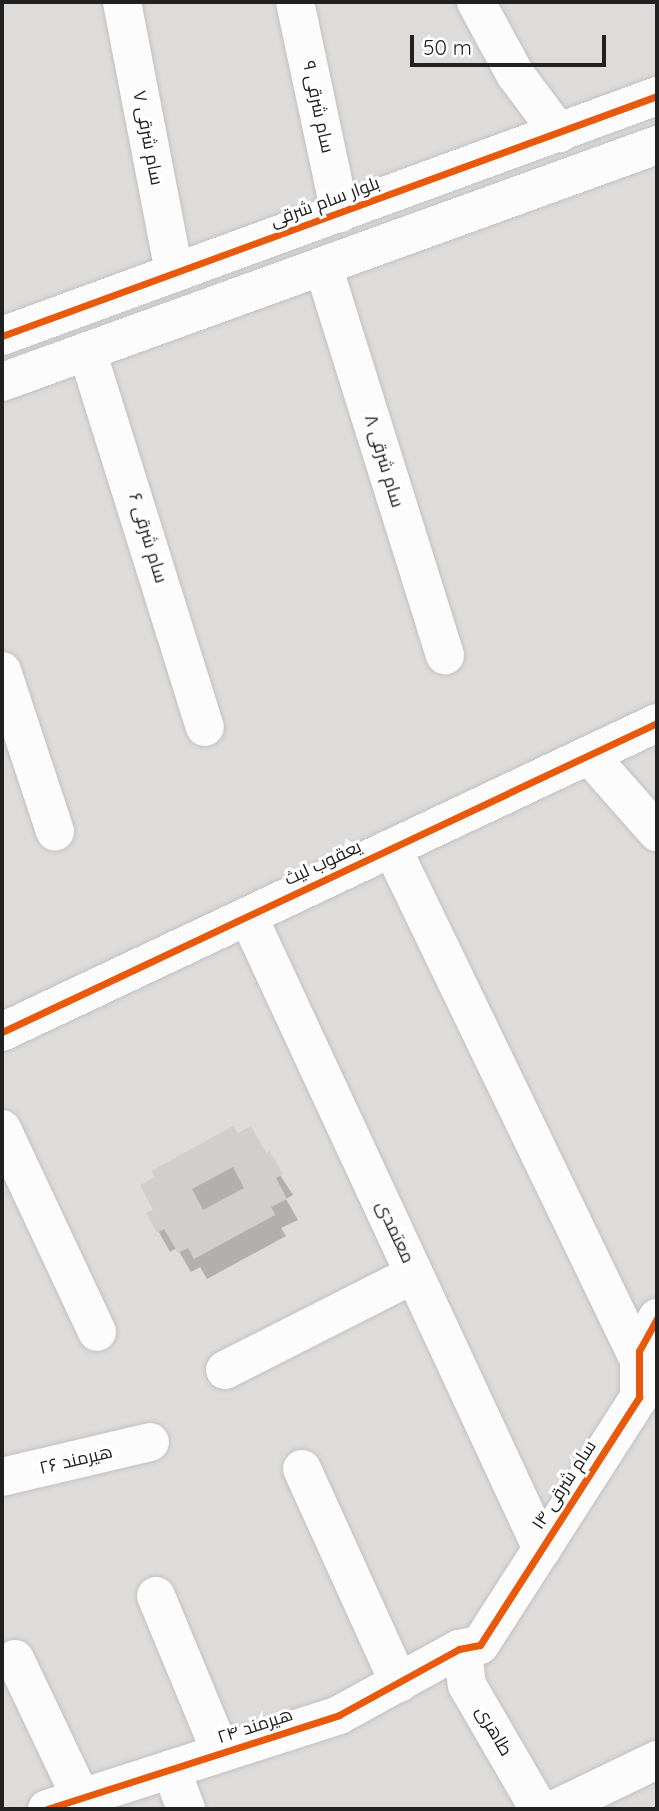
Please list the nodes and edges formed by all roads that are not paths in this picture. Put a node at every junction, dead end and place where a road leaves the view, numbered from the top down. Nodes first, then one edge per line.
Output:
1 (122, 2) edge
2 (295, 2) edge
3 (476, 2) edge
4 (657, 96) edge
5 (559, 133) junction
6 (657, 145) edge
7 (340, 213) junction
8 (323, 266) junction
9 (174, 273) junction
10 (41, 322) junction
11 (2, 336) edge
12 (72, 357) junction
13 (2, 383) edge
14 (445, 655) dead end
15 (2, 671) edge
16 (657, 723) edge
17 (205, 727) dead end
18 (589, 755) junction
19 (55, 831) dead end
20 (657, 832) edge
21 (392, 848) junction
22 (248, 916) junction
23 (2, 1032) edge
24 (2, 1129) edge
25 (414, 1274) junction
26 (657, 1318) edge
27 (97, 1332) dead end
28 (225, 1370) dead end
29 (643, 1386) edge
30 (150, 1442) dead end
31 (302, 1469) dead end
32 (2, 1477) edge
33 (542, 1549) junction
34 (156, 1596) dead end
35 (463, 1649) junction
36 (15, 1659) dead end
37 (399, 1683) junction
38 (221, 1753) junction
39 (657, 1760) edge
40 (171, 1769) junction
41 (64, 1804) edge
42 (186, 1809) edge
43 (539, 1809) edge
44 (555, 1809) edge

1 - 9 street, سام شرقی ۷
2 - 7 street, سام شرقی ۹
3 - 5 street
4 - 5 street, بلوار سام شرقی
5 - 7 street, بلوار سام شرقی
6 - 8 street
7 - 9 street, بلوار سام شرقی
8 - 12 street
8 - 14 street, سام شرقی ۸
9 - 10 street, بلوار سام شرقی
10 - 11 street, بلوار سام شرقی
10 - 12 street, سام شرقی ۶
12 - 13 street
12 - 17 street, سام شرقی ۶
15 - 19 street
16 - 18 street, یعقوب لیث
18 - 20 street
18 - 21 street, یعقوب لیث
21 - 22 street, یعقوب لیث
21 - 29 street
22 - 23 street, یعقوب لیث
22 - 25 street, معتمدی
24 - 27 street
25 - 28 street
25 - 33 street, معتمدی
26 - 29 street, سام شرقی ۱۴
29 - 33 street, سام شرقی ۱۴
30 - 32 street, هیرمند ۲۶
31 - 37 street
33 - 35 street, سام شرقی ۱۴
34 - 38 street
35 - 37 street, هیرمند ۲۴
35 - 43 street, طاهری
36 - 41 street
37 - 38 street, هیرمند ۲۴
38 - 40 street, هیرمند ۲۴
39 - 44 street
40 - 41 street, هیرمند ۲۴
40 - 42 street

